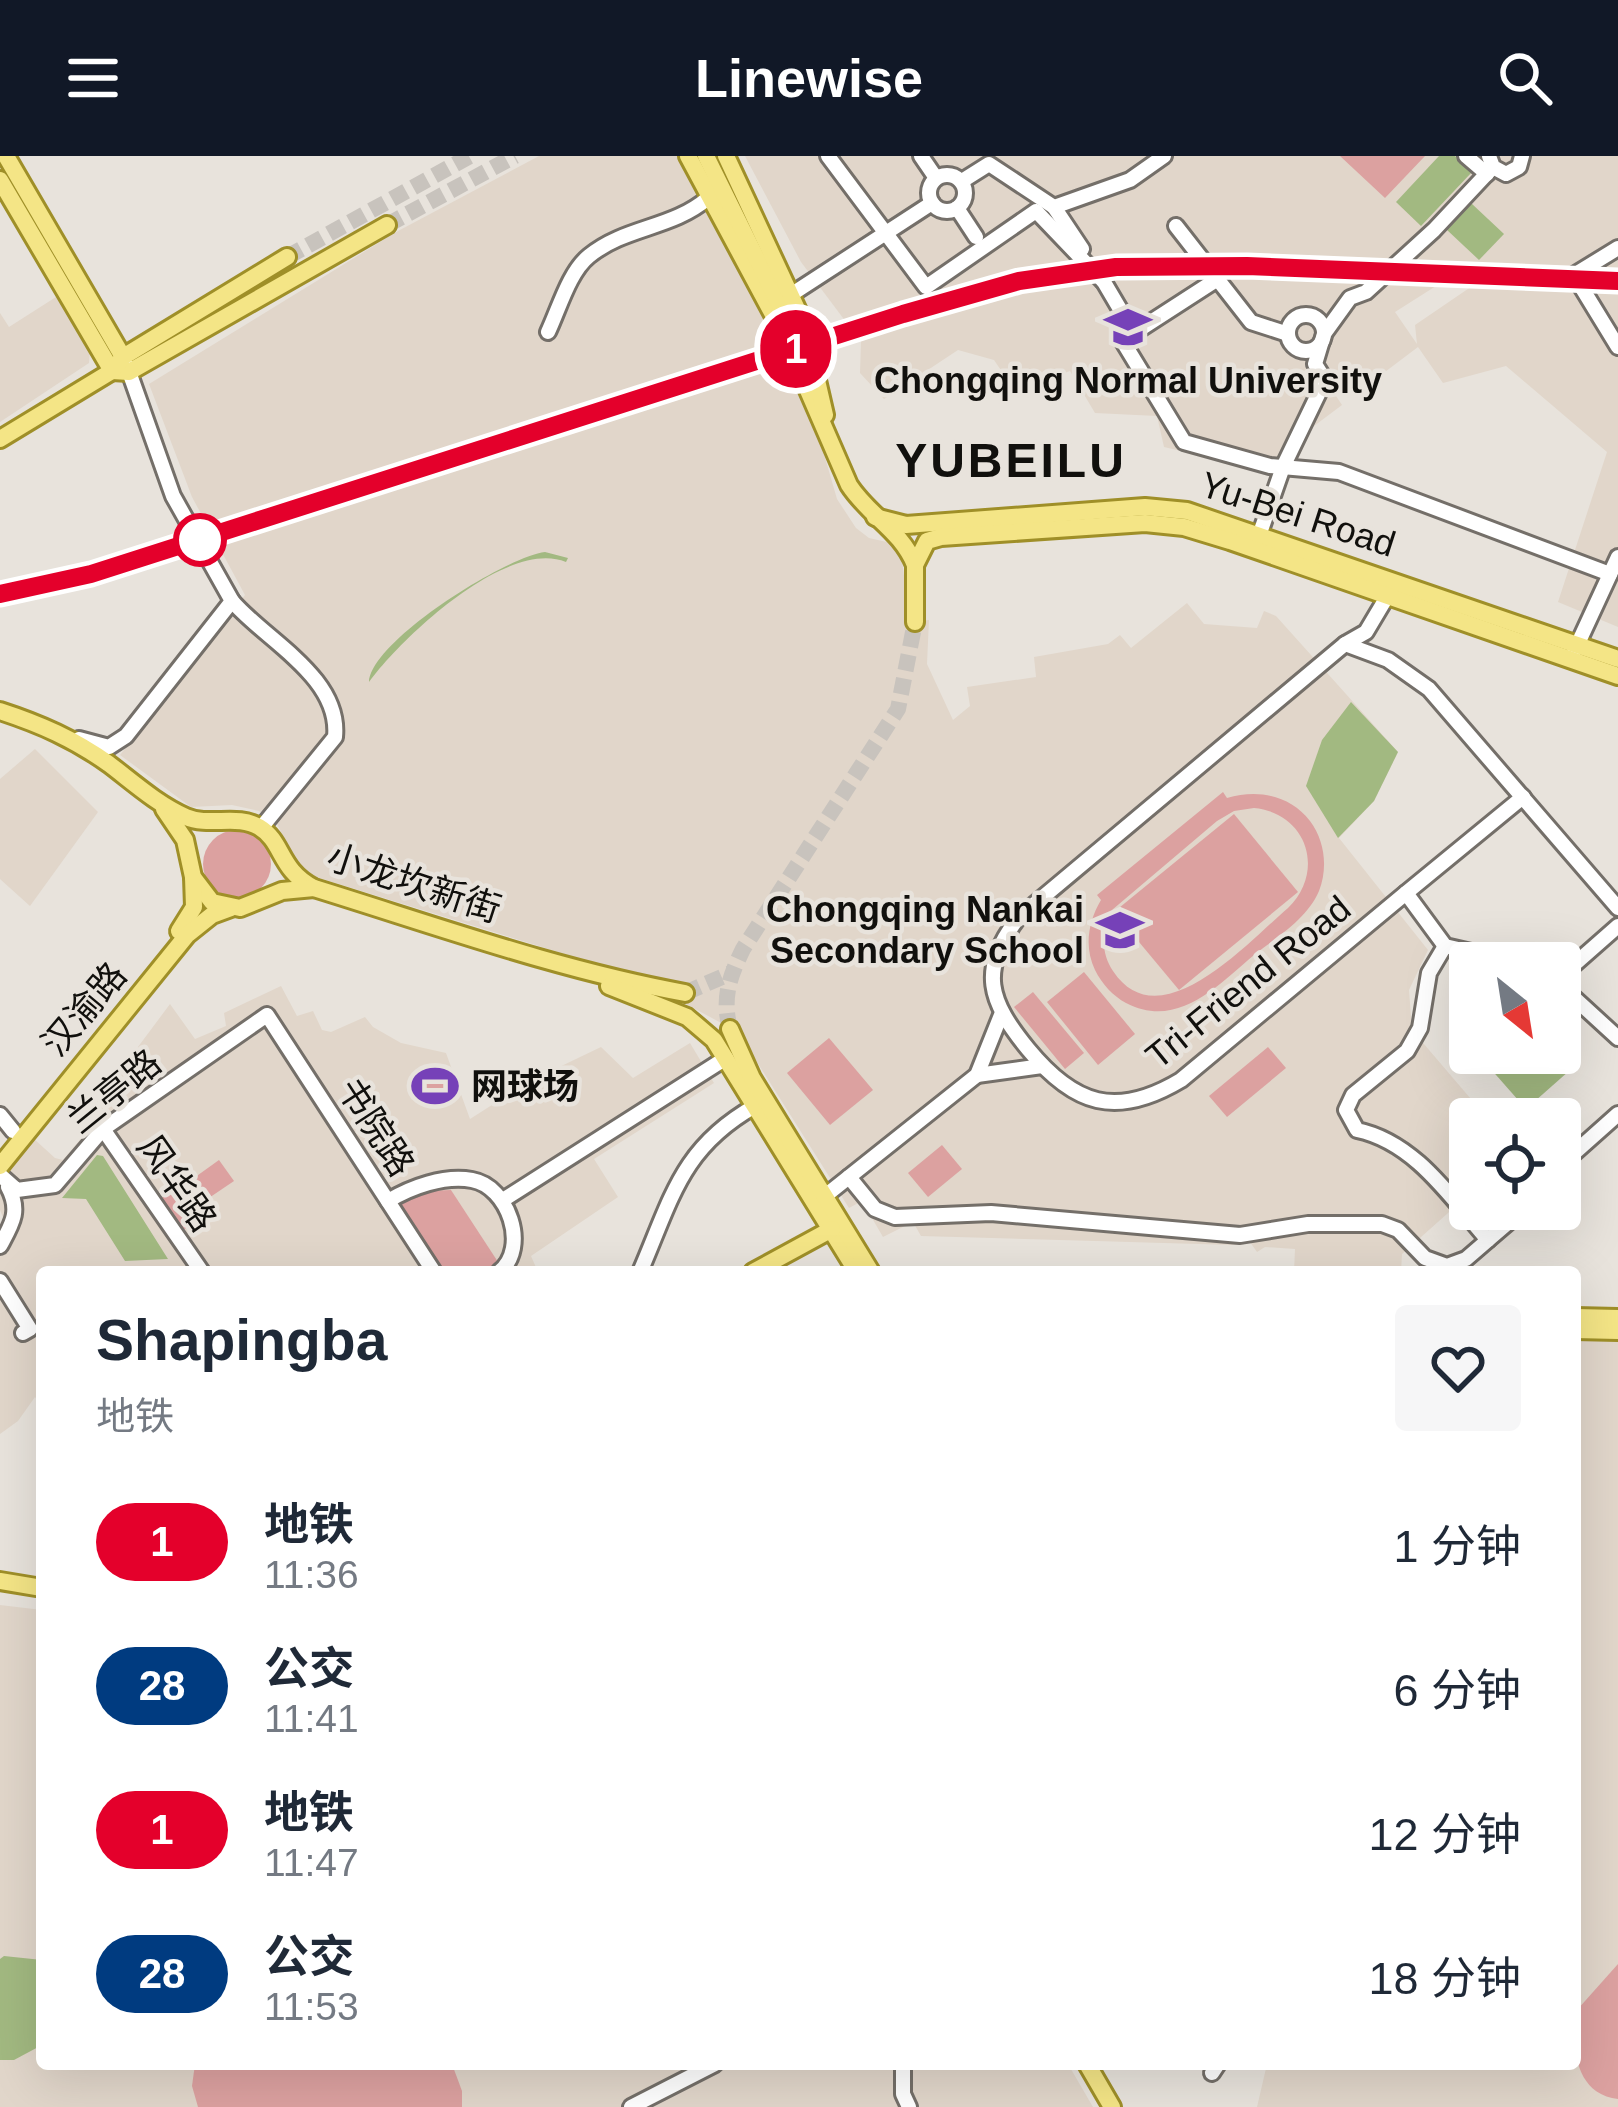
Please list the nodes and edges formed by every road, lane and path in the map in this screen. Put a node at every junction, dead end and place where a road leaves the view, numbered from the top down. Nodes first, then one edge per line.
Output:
1 (5, 156) edge
2 (726, 156) edge
3 (828, 156) edge
4 (921, 156) edge
5 (1164, 156) edge
6 (1541, 156) edge
7 (695, 158) edge
8 (986, 160) edge
9 (1483, 162) edge
10 (1519, 163) edge
11 (936, 178) junction
12 (0, 180) edge
13 (962, 181) junction
14 (708, 198) junction
15 (932, 203) junction
16 (1054, 207) junction
17 (957, 208) junction
18 (387, 225) tunnel mouth
19 (1176, 226) dead end
20 (885, 235) junction
21 (976, 237) dead end
22 (1618, 248) edge
23 (287, 257) tunnel mouth
24 (1216, 280) junction
25 (1103, 281) junction
26 (792, 294) junction
27 (548, 332) dead end
28 (1134, 333) junction
29 (1288, 334) junction
30 (1324, 334) junction
31 (1618, 347) edge
32 (122, 367) junction
33 (0, 439) edge
34 (835, 457) junction
35 (1282, 467) junction
36 (875, 517) junction
37 (1260, 533) junction
38 (1618, 557) edge
39 (915, 565) junction
40 (1610, 574) junction
41 (1392, 588) junction
42 (232, 601) junction
43 (915, 622) tunnel mouth
44 (1345, 644) junction
45 (1575, 651) junction
46 (1618, 659) edge
47 (1618, 676) edge
48 (0, 711) edge
49 (52, 728) junction
50 (1522, 797) junction
51 (160, 803) junction
52 (261, 827) junction
53 (194, 877) junction
54 (314, 888) junction
55 (1406, 893) junction
56 (231, 908) junction
57 (1618, 908) edge
58 (1618, 926) edge
59 (1445, 946) junction
60 (1449, 947) edge
61 (536, 956) junction
62 (1581, 961) edge
63 (685, 993) tunnel mouth
64 (1581, 1002) edge
65 (1000, 1015) junction
66 (267, 1016) joint
67 (730, 1029) tunnel mouth
68 (1618, 1038) edge
69 (726, 1058) junction
70 (1042, 1066) junction
71 (977, 1075) junction
72 (755, 1106) junction
73 (1618, 1114) edge
74 (0, 1115) edge
75 (103, 1129) junction
76 (13, 1131) junction
77 (1581, 1147) edge
78 (0, 1148) edge
79 (1, 1173) edge
80 (849, 1177) junction
81 (820, 1199) junction
82 (503, 1200) junction
83 (388, 1201) junction
84 (832, 1229) junction
85 (1500, 1230) edge
86 (1488, 1240) junction
87 (0, 1246) edge
88 (198, 1266) edge
89 (430, 1266) edge
90 (507, 1266) edge
91 (642, 1266) edge
92 (764, 1266) edge
93 (854, 1266) edge
94 (867, 1266) edge
95 (0, 1281) edge
96 (1581, 1317) edge
97 (1618, 1318) edge
98 (1581, 1330) edge
99 (1618, 1331) edge
100 (23, 1334) dead end
101 (0, 1581) edge
102 (36, 1587) edge
103 (0, 1592) edge
104 (36, 1598) edge
105 (703, 2070) edge
106 (903, 2070) edge
107 (1090, 2070) edge
108 (1103, 2070) edge
109 (631, 2107) edge
110 (909, 2107) edge
111 (1112, 2107) edge
112 (1125, 2107) edge

1 - 32 main road
2 - 26 main road
3 - 20 street
4 - 11 street
5 - 16 street
6 - 10 street
7 - 14 main road
7 - 34 main road
8 - 13 street
8 - 16 street
9 - 10 street
9 - 30 street
11 - 13 street
11 - 15 street
12 - 32 main road
13 - 17 street
14 - 27 street
14 - 34 main road
15 - 17 street
15 - 20 street
16 - 25 street
17 - 21 street
18 - 32 main road
19 - 24 street
20 - 25 street
20 - 26 street
22 - 31 street
23 - 32 main road
24 - 28 street
24 - 29 street
25 - 28 street
26 - 34 main road
28 - 35 street
29 - 30 street
29 - 30 street
30 - 35 street
32 - 33 main road
32 - 42 street
34 - 36 main road
35 - 37 street
35 - 40 street
36 - 37 main road, Yu-Bei Road
36 - 39 main road
37 - 41 main road, Yu-Bei Road
38 - 40 street
39 - 41 main road, Yu-Bei Road
39 - 43 main road
40 - 45 street
41 - 44 street
41 - 45 main road, Yu-Bei Road
42 - 49 street
42 - 52 street
44 - 50 street
44 - 65 street
45 - 46 main road, Yu-Bei Road
45 - 47 main road, Yu-Bei Road
48 - 49 main road
49 - 51 main road
50 - 55 street, Tri-Friend Road
50 - 57 street
51 - 52 main road
51 - 53 main road
52 - 54 main road, 小龙坎新街
53 - 56 main road
53 - 76 main road, 汉渝路
54 - 56 main road, 汉渝路
54 - 61 main road, 小龙坎新街
55 - 59 street
55 - 70 street, Tri-Friend Road
56 - 79 main road, 汉渝路
58 - 62 street
59 - 60 street
59 - 86 street
61 - 63 main road, 小龙坎新街
61 - 69 main road, 小龙坎新街
64 - 68 street
65 - 70 street
65 - 71 street
66 - 75 street, 兰亭路
66 - 83 street, 书院路
67 - 81 main road
69 - 72 main road
69 - 82 street
70 - 71 street
71 - 80 street
72 - 81 main road
72 - 91 street
73 - 77 street
74 - 76 street
75 - 79 street, 兰亭路
75 - 88 street, 风华路
76 - 78 main road, 汉渝路
79 - 87 street
80 - 81 street
80 - 86 street
81 - 84 main road
81 - 94 main road
82 - 83 street
82 - 90 street
83 - 89 street, 书院路
84 - 92 main road
84 - 93 main road
85 - 86 street
95 - 100 street
96 - 97 main road
98 - 99 main road
101 - 102 main road
103 - 104 main road
105 - 109 street
106 - 110 street
107 - 111 main road
108 - 112 main road

